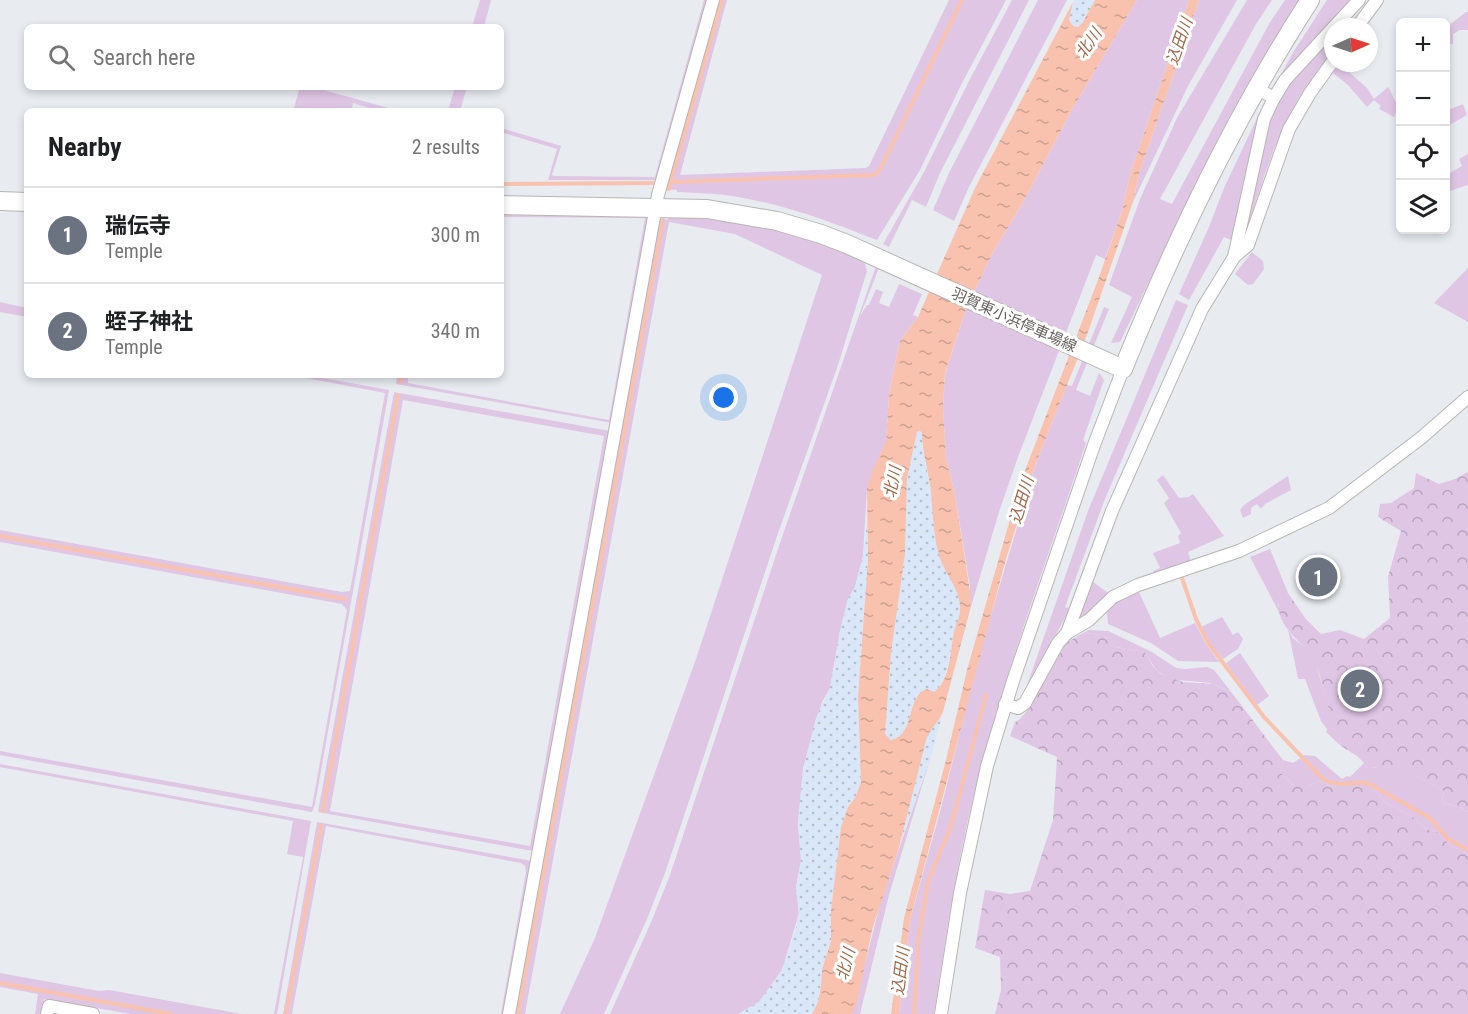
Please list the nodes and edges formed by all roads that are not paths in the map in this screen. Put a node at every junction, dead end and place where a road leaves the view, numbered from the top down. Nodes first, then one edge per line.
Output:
1 (713, 0) edge
2 (1310, 0) edge
3 (1359, 0) edge
4 (1377, 0) edge
5 (1343, 18) edge
6 (1364, 18) edge
7 (1324, 39) edge
8 (1325, 72) edge
9 (1256, 88) junction
10 (1274, 98) junction
11 (0, 201) edge
12 (24, 202) edge
13 (504, 205) edge
14 (656, 207) junction
15 (1234, 257) junction
16 (1114, 365) junction
17 (1468, 397) edge
18 (1067, 633) junction
19 (1005, 704) junction
20 (47, 1014) edge
21 (93, 1014) edge
22 (509, 1014) edge
23 (941, 1014) edge

1 - 14 street
2 - 9 main road
3 - 5 street
4 - 6 street
7 - 10 street
8 - 15 street
9 - 10 street
9 - 16 main road
10 - 15 street
11 - 12 main road
13 - 14 main road, 羽賀東小浜停車場線
14 - 16 main road, 羽賀東小浜停車場線
14 - 22 street
15 - 18 street
16 - 19 street
17 - 18 street
18 - 19 street
19 - 23 street
20 - 21 street

